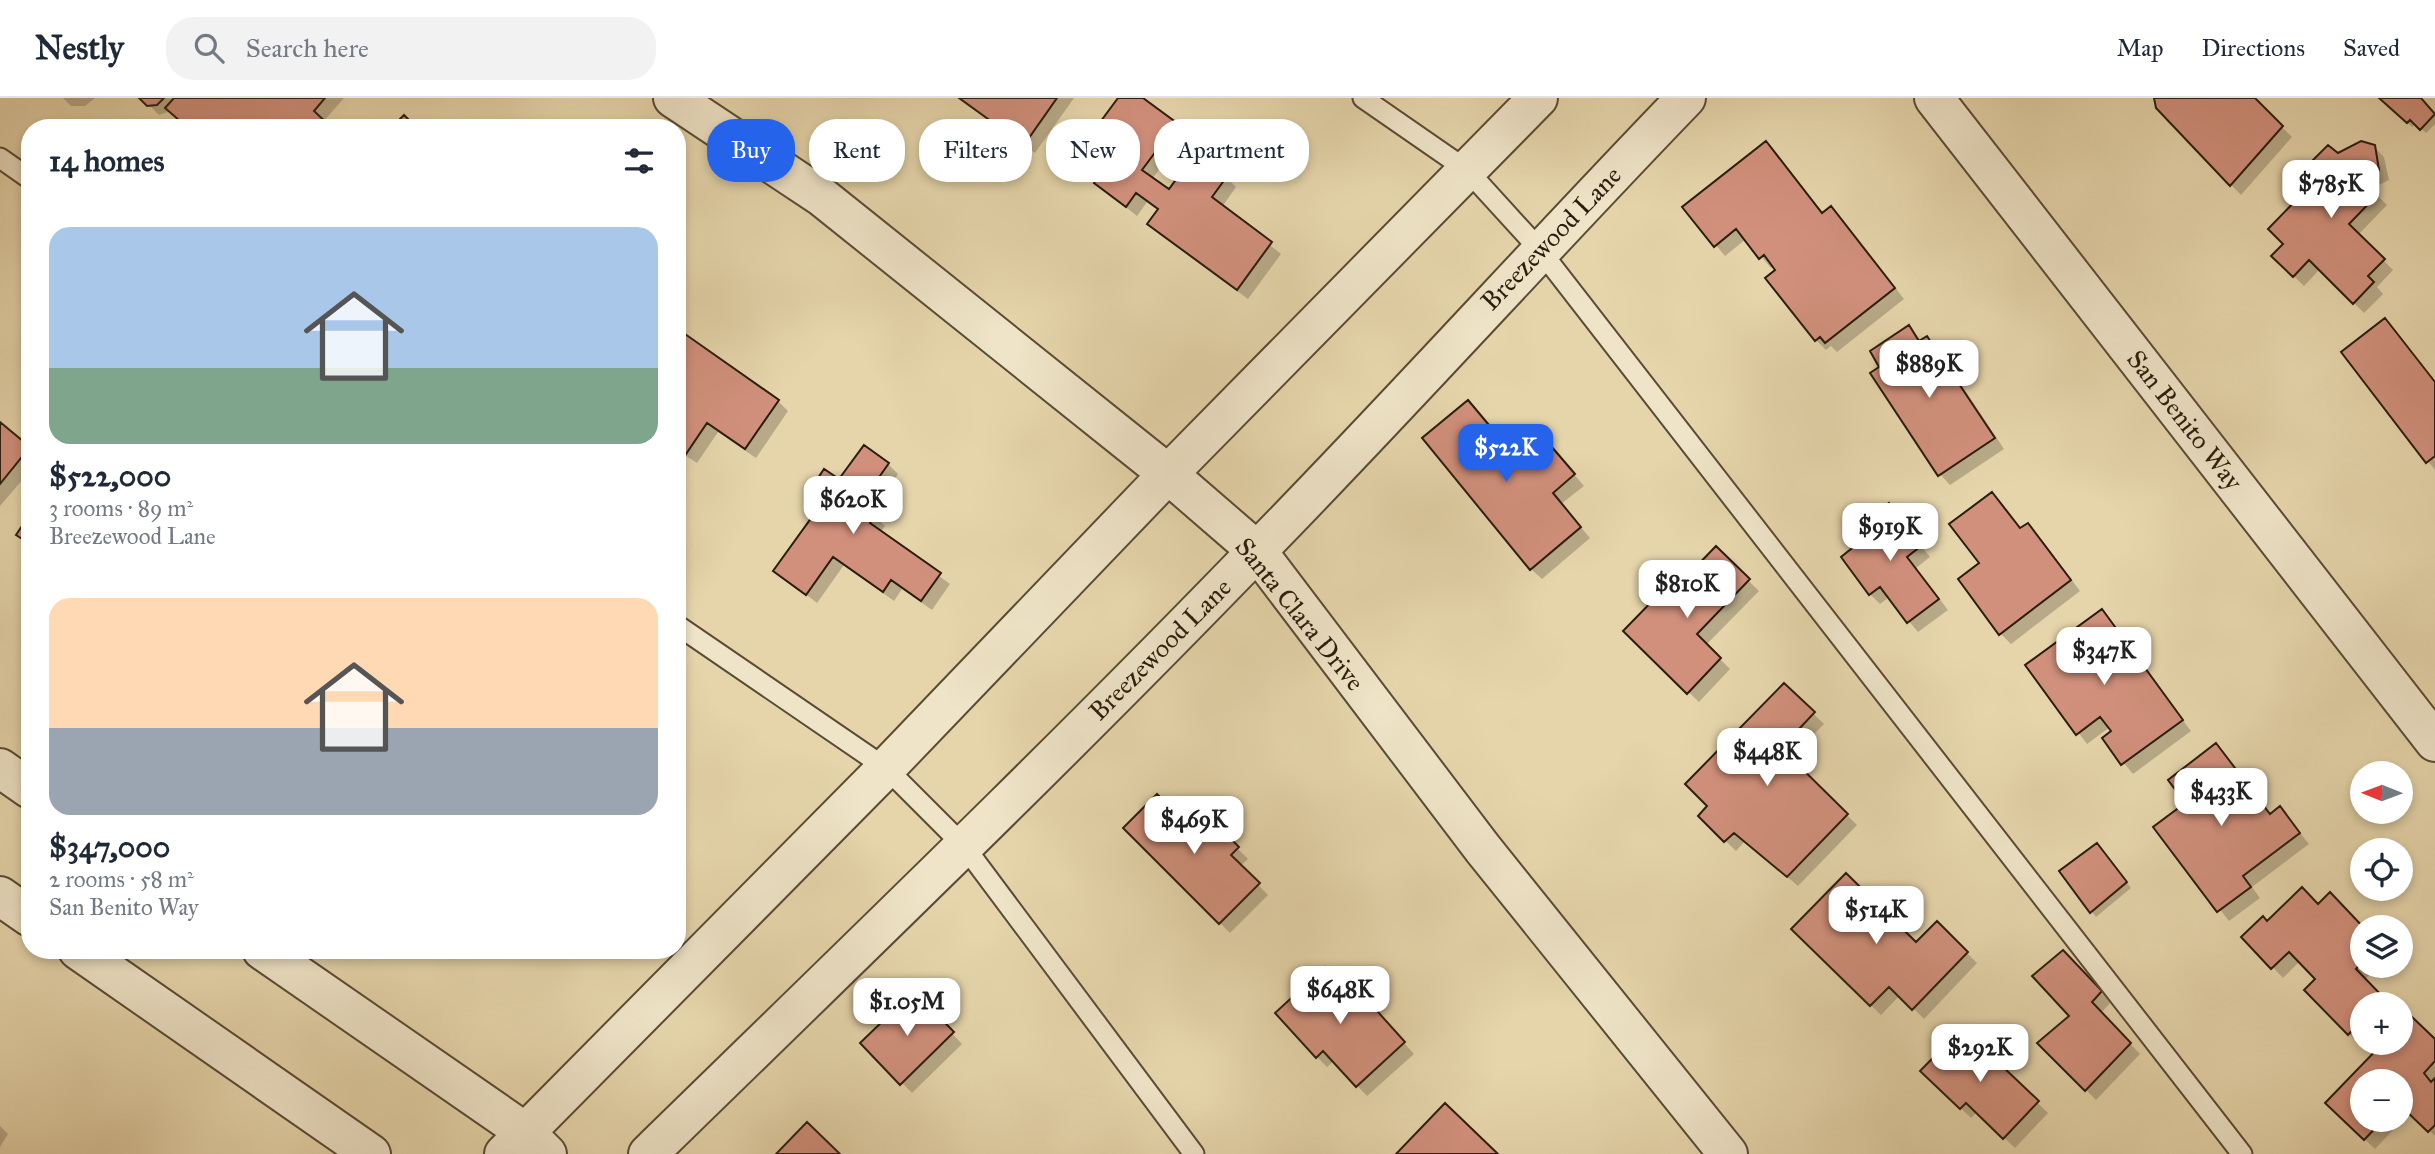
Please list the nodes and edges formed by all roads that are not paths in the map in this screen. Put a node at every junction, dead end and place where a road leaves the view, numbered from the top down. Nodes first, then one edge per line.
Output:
1 (673, 98) edge
2 (1363, 98) edge
3 (1538, 98) edge
4 (1686, 98) edge
5 (1934, 98) edge
6 (0, 158) edge
7 (1467, 170) junction
8 (21, 173) edge
9 (1539, 249) junction
10 (1168, 474) junction
11 (1257, 551) junction
12 (686, 631) edge
13 (2435, 741) edge
14 (0, 768) edge
15 (886, 768) junction
16 (21, 783) edge
17 (964, 846) junction
18 (0, 896) edge
19 (21, 911) edge
20 (91, 959) edge
21 (274, 959) edge
22 (525, 1147) edge
23 (371, 1154) edge
24 (648, 1154) edge
25 (1194, 1154) edge
26 (1728, 1154) edge
27 (2242, 1154) edge

1 - 10 street, Santa Clara Drive
2 - 7 lane
3 - 7 street
4 - 9 street, Breezewood Lane
5 - 13 street, San Benito Way
6 - 8 lane
7 - 9 lane
7 - 10 street
9 - 11 street, Breezewood Lane
9 - 27 lane
10 - 11 street, Santa Clara Drive
10 - 15 street
11 - 17 street, Breezewood Lane
11 - 26 street, Santa Clara Drive
12 - 15 lane
14 - 16 street
15 - 17 lane
15 - 22 street
17 - 24 street, Breezewood Lane
17 - 25 lane
18 - 19 street
20 - 23 street
21 - 22 street

